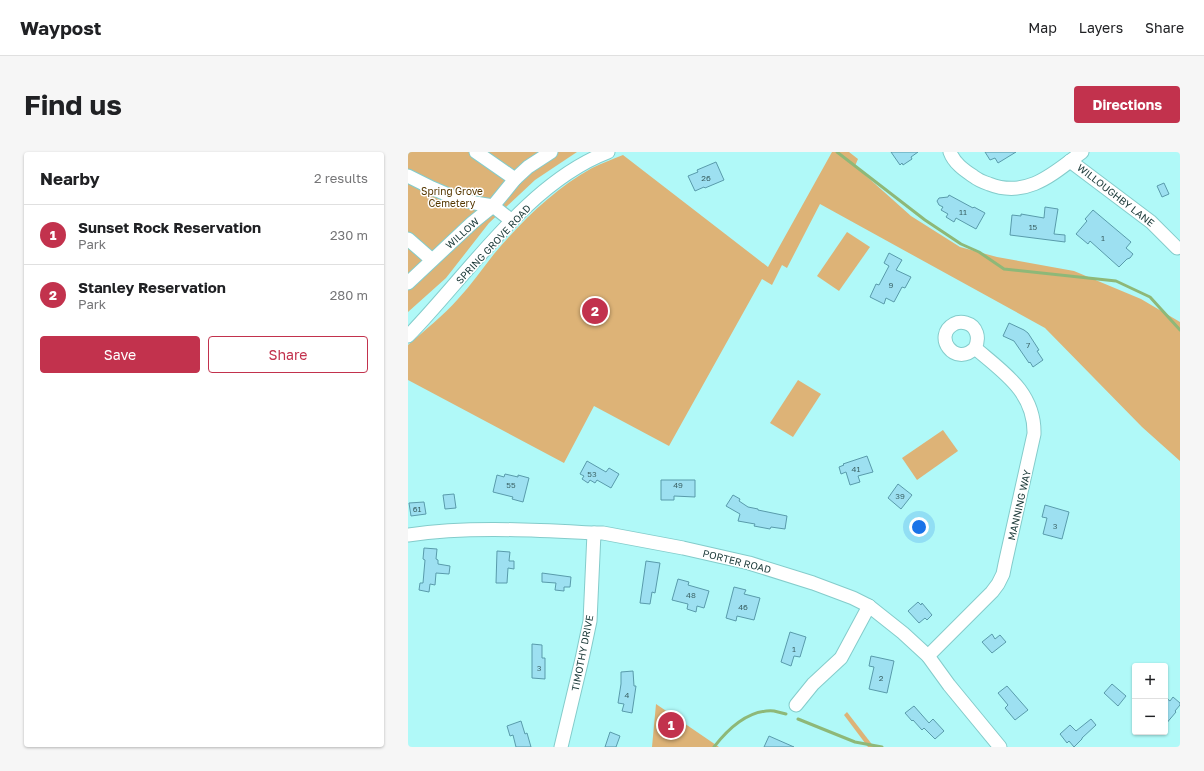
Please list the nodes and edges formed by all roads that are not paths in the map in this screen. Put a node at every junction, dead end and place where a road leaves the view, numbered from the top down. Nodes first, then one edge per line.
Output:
1 (476, 152) edge
2 (551, 152) edge
3 (608, 152) edge
4 (950, 152) edge
5 (1082, 152) edge
6 (1070, 160) junction
7 (408, 176) edge
8 (515, 179) junction
9 (493, 206) junction
10 (512, 221) junction
11 (408, 239) edge
12 (1177, 248) dead end
13 (432, 260) junction
14 (408, 283) edge
15 (408, 336) edge
16 (975, 348) dead end
17 (594, 533) junction
18 (408, 535) edge
19 (869, 606) junction
20 (928, 656) junction
21 (796, 705) dead end
22 (561, 747) edge
23 (1000, 747) edge

1 - 8 street
2 - 8 street, WILLOW
3 - 10 street, SPRING GROVE ROAD
4 - 6 street
5 - 6 street
6 - 12 street, WILLOUGHBY LANE
7 - 9 street
8 - 9 street, WILLOW
9 - 10 street
9 - 13 street, WILLOW
10 - 15 street, SPRING GROVE ROAD
11 - 13 street
13 - 14 street, WILLOW
16 - 20 street, MANNING WAY
17 - 18 street, PORTER ROAD
17 - 19 street, PORTER ROAD
17 - 22 street, TIMOTHY DRIVE
19 - 20 street, PORTER ROAD
19 - 21 street
20 - 23 street, PORTER ROAD

